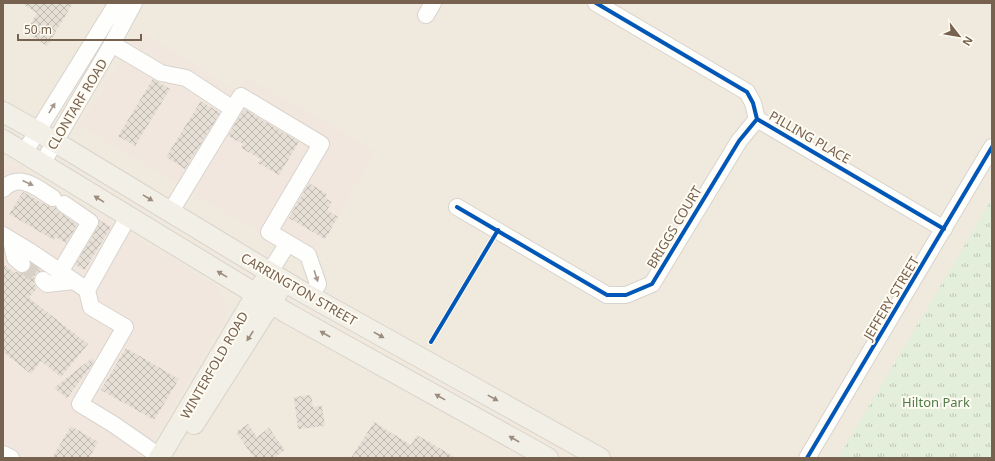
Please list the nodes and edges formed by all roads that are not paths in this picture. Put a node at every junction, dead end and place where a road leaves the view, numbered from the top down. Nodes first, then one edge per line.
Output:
1 (117, 3) edge
2 (134, 3) edge
3 (596, 3) edge
4 (112, 44) junction
5 (233, 109) junction
6 (3, 112) edge
7 (757, 118) junction
8 (37, 131) junction
9 (55, 142) junction
10 (10, 147) edge
11 (992, 147) edge
12 (42, 164) junction
13 (3, 189) edge
14 (458, 207) dead end
15 (171, 211) junction
16 (128, 217) junction
17 (944, 229) junction
18 (7, 238) edge
19 (288, 243) junction
20 (22, 264) tunnel mouth
21 (60, 272) junction
22 (277, 277) junction
23 (43, 280) tunnel mouth
24 (80, 286) junction
25 (310, 297) junction
26 (264, 299) junction
27 (3, 454) edge
28 (11, 458) edge
29 (163, 458) edge
30 (548, 458) edge
31 (600, 458) edge
32 (807, 458) edge

8 -> 1 street, CLONTARF ROAD
2 - 4 street, CLONTARF ROAD
3 - 7 street, PILLING PLACE
4 - 5 street
4 - 9 street, CLONTARF ROAD
5 - 15 street
5 - 19 street
6 - 8 main road, CARRINGTON STREET
7 - 14 street, BRIGGS COURT
7 - 17 street, PILLING PLACE
8 - 9 main road, CARRINGTON STREET
8 - 10 street, CLONTARF ROAD
9 - 12 street, CLONTARF ROAD
9 -> 15 main road, CARRINGTON STREET
10 - 12 main road, CARRINGTON STREET
11 - 17 street, JEFFERY STREET
16 -> 12 main road, CARRINGTON STREET
13 -> 21 street
15 - 22 main road, CARRINGTON STREET
16 - 24 street
26 -> 16 main road, CARRINGTON STREET
17 - 32 street, JEFFERY STREET
18 - 20 street
18 - 21 street
19 - 22 street
19 -> 25 street
21 - 24 street
22 - 25 main road, CARRINGTON STREET
22 - 26 main road, WINTERFOLD ROAD
23 - 24 street
24 - 29 street
25 -> 31 main road, CARRINGTON STREET
26 - 29 main road, WINTERFOLD ROAD
30 -> 26 main road, CARRINGTON STREET
27 - 28 street

